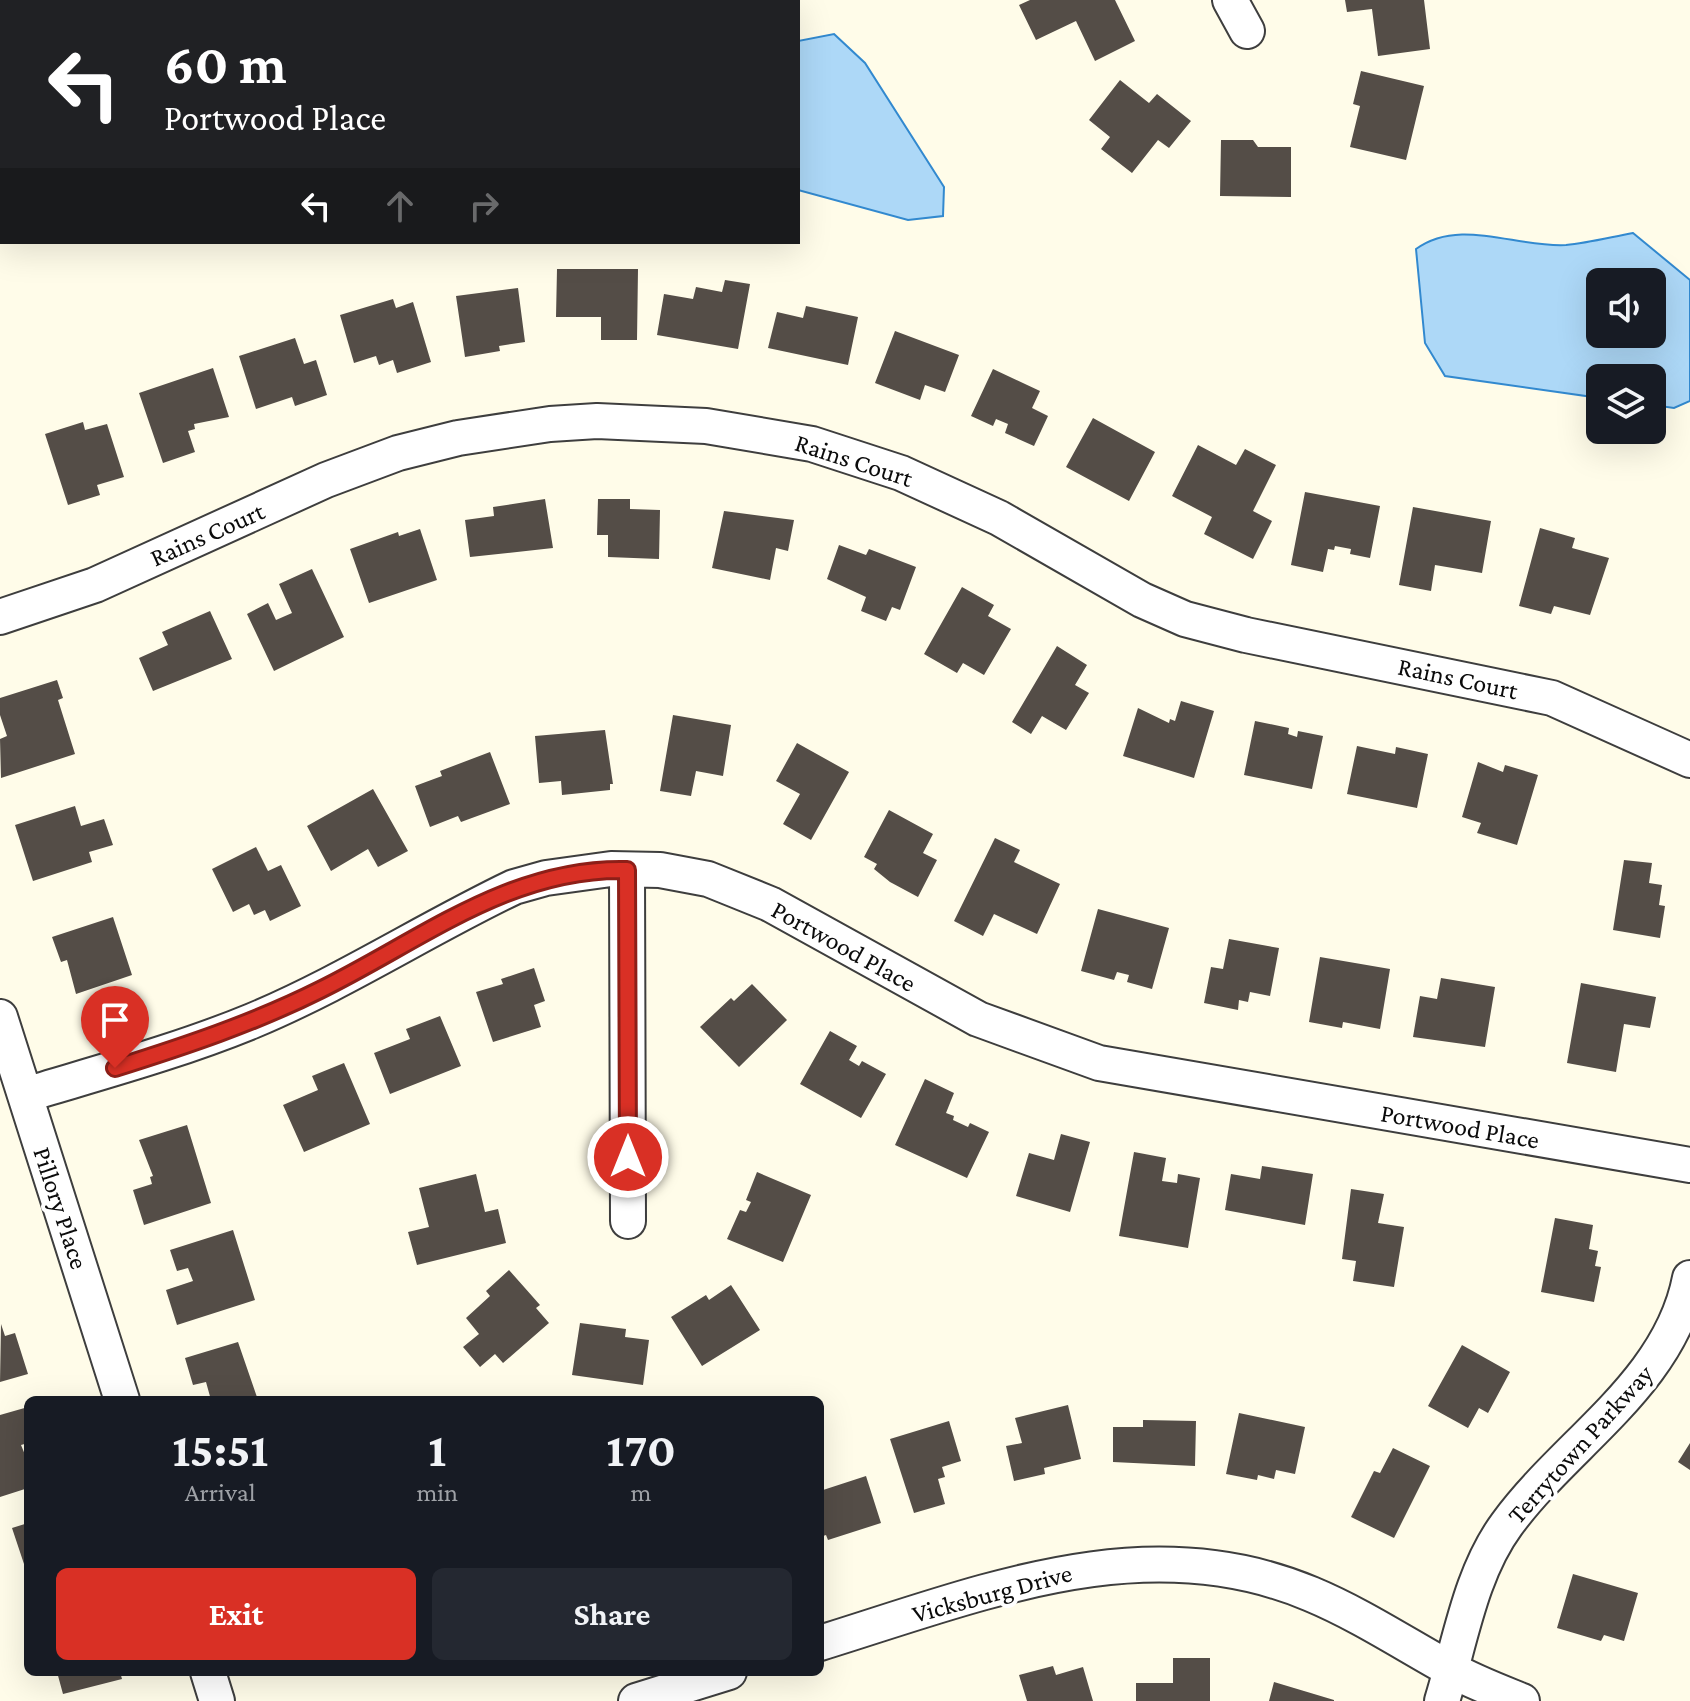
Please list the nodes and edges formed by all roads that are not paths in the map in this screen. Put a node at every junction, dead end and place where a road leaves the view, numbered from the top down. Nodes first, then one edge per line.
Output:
1 (1230, 0) edge
2 (1247, 31) dead end
3 (0, 617) edge
4 (1690, 760) edge
5 (627, 870) junction
6 (0, 1017) edge
7 (25, 1095) junction
8 (1690, 1165) edge
9 (628, 1221) dead end
10 (1690, 1278) edge
11 (121, 1396) edge
12 (824, 1642) edge
13 (209, 1676) edge
14 (716, 1676) edge
15 (1447, 1686) edge
16 (217, 1701) edge
17 (636, 1701) edge
18 (1522, 1701) edge

1 - 2 street
3 - 4 street, Rains Court
5 - 7 street, Portwood Place
5 - 8 street, Portwood Place
5 - 9 street
6 - 7 street, Pillory Place
7 - 11 street, Pillory Place
10 - 15 street, Terrytown Parkway
12 - 15 street, Vicksburg Drive
13 - 16 street
14 - 17 street
15 - 18 street, Vicksburg Drive

